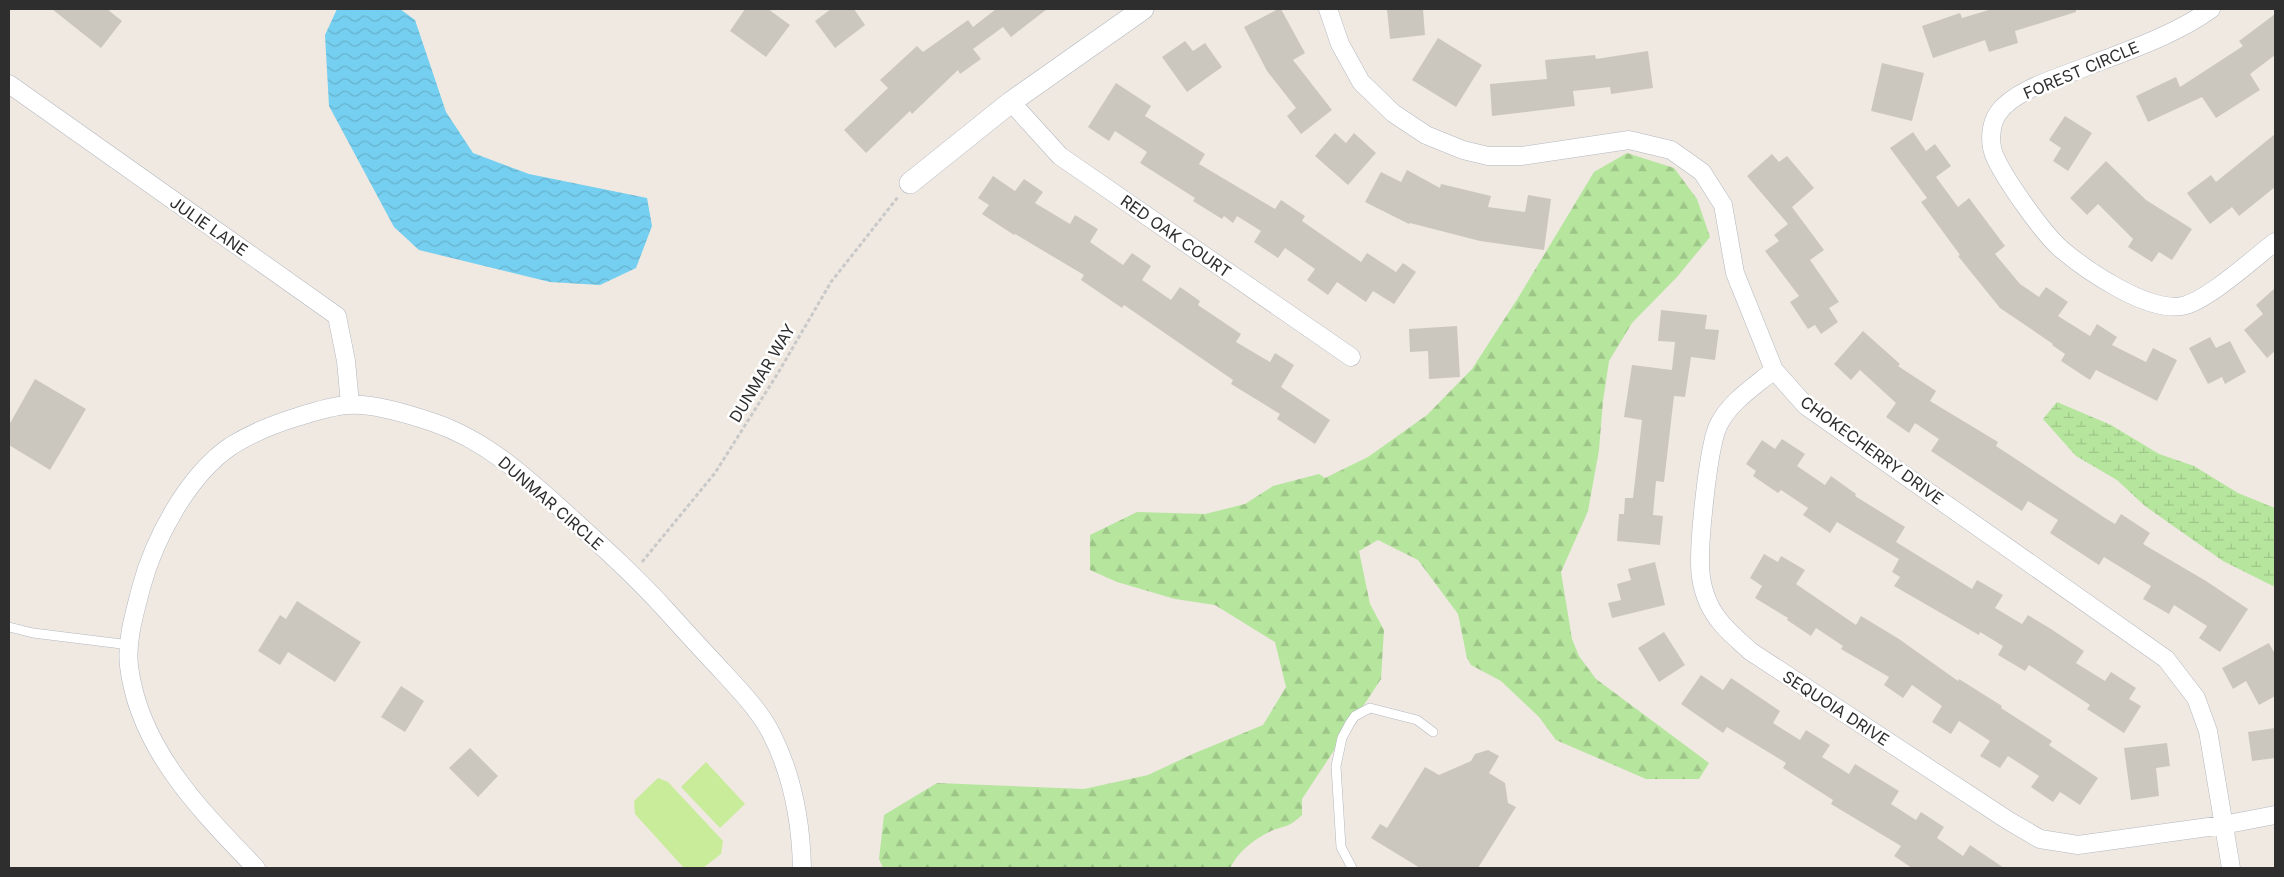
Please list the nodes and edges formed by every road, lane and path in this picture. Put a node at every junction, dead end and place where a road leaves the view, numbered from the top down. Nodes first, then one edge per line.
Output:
1 (1143, 9) edge
2 (1328, 9) edge
3 (2211, 9) edge
4 (9, 84) edge
5 (1011, 102) junction
6 (910, 183) joint
7 (2275, 242) edge
8 (1351, 357) dead end
9 (1774, 370) junction
10 (350, 404) junction
11 (632, 574) junction
12 (9, 627) edge
13 (131, 645) junction
14 (1433, 732) dead end
15 (2275, 815) edge
16 (2223, 825) junction
17 (256, 868) edge
18 (802, 868) edge
19 (1352, 868) edge
20 (2231, 868) edge

1 - 5 street
2 - 9 street, CHOKECHERRY DRIVE
3 - 7 street, FOREST CIRCLE
4 - 10 street, JULIE LANE
5 - 6 street
5 - 8 street, RED OAK COURT
6 - 11 path, DUNMAR WAY
9 - 16 street, CHOKECHERRY DRIVE
9 - 16 street, SEQUOIA DRIVE
10 - 11 street, DUNMAR CIRCLE
10 - 13 street, DUNMAR CIRCLE
11 - 18 street, DUNMAR CIRCLE
12 - 13 lane
13 - 17 street, DUNMAR CIRCLE
14 - 19 lane
15 - 16 street, SEQUOIA DRIVE
16 - 20 street, CHOKECHERRY DRIVE

